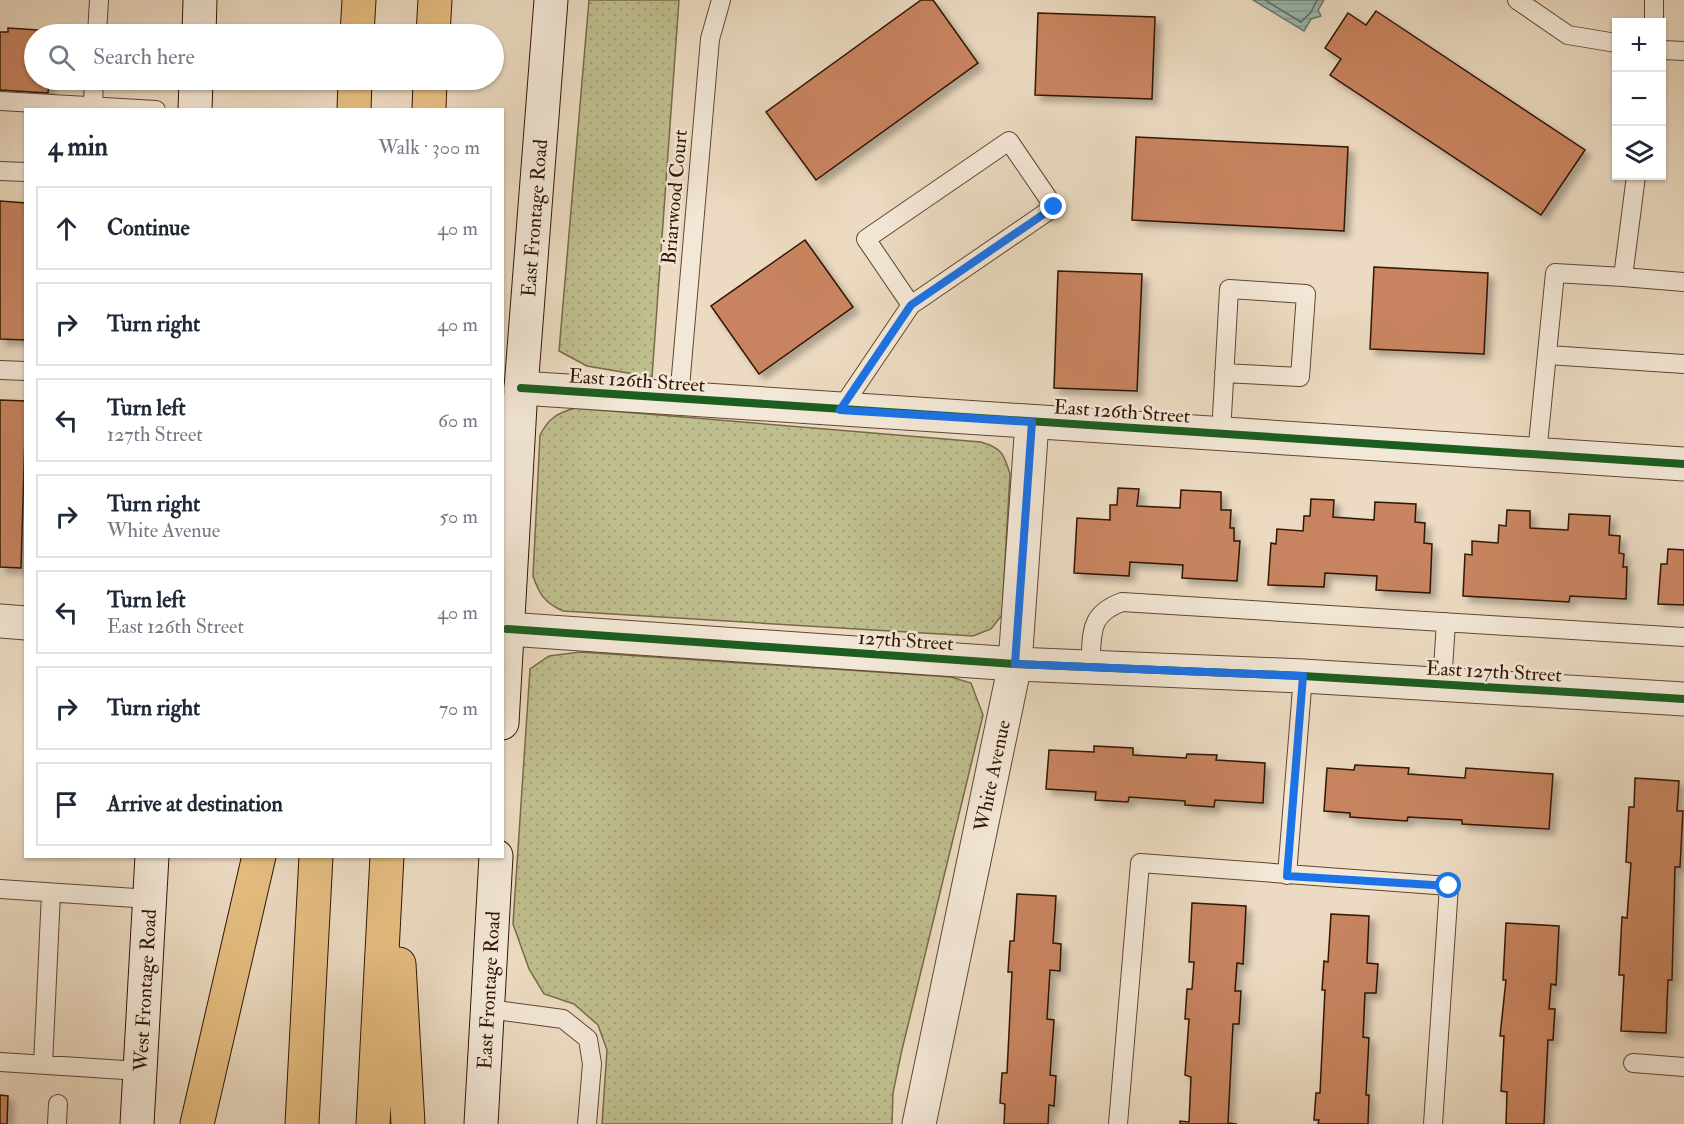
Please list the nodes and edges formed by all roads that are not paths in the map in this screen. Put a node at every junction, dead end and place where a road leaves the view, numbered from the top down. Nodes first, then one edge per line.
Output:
1 (99, 0) edge
2 (200, 0) edge
3 (359, 0) edge
4 (435, 0) edge
5 (551, 0) edge
6 (721, 0) edge
7 (1517, 0) edge
8 (1654, 0) edge
9 (1654, 18) edge
10 (98, 24) edge
11 (199, 24) edge
12 (358, 24) edge
13 (434, 24) edge
14 (1612, 42) edge
15 (1666, 50) edge
16 (1684, 51) edge
17 (94, 90) edge
18 (196, 90) edge
19 (355, 90) edge
20 (430, 90) edge
21 (0, 101) edge
22 (93, 105) junction
23 (131, 108) edge
24 (195, 108) edge
25 (354, 108) edge
26 (429, 108) edge
27 (0, 171) edge
28 (24, 172) edge
29 (1635, 180) edge
30 (1623, 277) junction
31 (1684, 282) edge
32 (911, 305) junction
33 (1548, 355) junction
34 (1684, 364) edge
35 (0, 370) edge
36 (24, 371) edge
37 (1224, 373) junction
38 (521, 388) junction
39 (679, 399) junction
40 (840, 410) junction
41 (1032, 422) junction
42 (1221, 434) junction
43 (1538, 454) junction
44 (1684, 464) edge
45 (0, 621) edge
46 (1446, 622) junction
47 (24, 623) edge
48 (507, 629) junction
49 (1684, 637) edge
50 (1015, 664) junction
51 (1090, 667) junction
52 (1303, 676) junction
53 (1442, 684) junction
54 (504, 685) edge
55 (1684, 699) edge
56 (152, 858) edge
57 (259, 858) edge
58 (316, 858) edge
59 (496, 858) edge
60 (386, 871) edge
61 (1287, 876) junction
62 (0, 890) edge
63 (51, 893) junction
64 (150, 899) junction
65 (488, 1009) junction
66 (0, 1062) edge
67 (1633, 1063) dead end
68 (43, 1065) junction
69 (1684, 1066) edge
70 (140, 1071) junction
71 (58, 1104) dead end
72 (57, 1124) edge
73 (137, 1124) edge
74 (197, 1124) edge
75 (302, 1124) edge
76 (372, 1124) edge
77 (408, 1124) edge
78 (481, 1124) edge
79 (587, 1124) edge
80 (920, 1124) edge
81 (1118, 1124) edge
82 (1433, 1124) edge

1 - 10 lane
2 - 11 street
3 - 12 highway
4 - 13 highway
5 - 38 street, East Frontage Road
6 - 39 lane, Briarwood Court
7 - 14 lane
8 - 9 lane
15 - 16 lane
17 - 22 lane
18 - 24 street
19 - 25 highway
20 - 26 highway
21 - 22 lane
22 - 23 lane
27 - 28 lane
29 - 30 lane
30 - 31 lane
30 - 33 lane
32 - 32 lane
32 - 40 lane
33 - 34 lane
33 - 43 lane
35 - 36 lane
37 - 37 lane
37 - 42 lane
38 - 39 street, East 126th Street
38 - 48 street, East Frontage Road
39 - 40 street, East 126th Street
40 - 41 street, East 126th Street
41 - 42 street, East 126th Street
41 - 50 street, White Avenue
42 - 43 street, East 126th Street
43 - 44 street, East 126th Street
45 - 47 street
46 - 49 lane
46 - 51 lane
46 - 53 lane
48 - 50 street, 127th Street
48 - 54 street, East Frontage Road
50 - 51 street, 127th Street
50 - 80 street, White Avenue
51 - 52 street, 127th Street
52 - 53 street, East 127th Street
52 - 61 lane
53 - 55 street, East 127th Street
56 - 64 street, West Frontage Road
57 - 74 highway
58 - 75 highway
59 - 65 street, East Frontage Road
60 - 76 highway
60 - 77 highway
61 - 81 lane
61 - 82 lane
62 - 63 lane
63 - 64 lane
63 - 68 lane
64 - 70 street, West Frontage Road
65 - 78 street, East Frontage Road
65 - 79 lane
66 - 68 lane
67 - 69 lane
68 - 70 lane
70 - 73 street, West Frontage Road
71 - 72 lane

